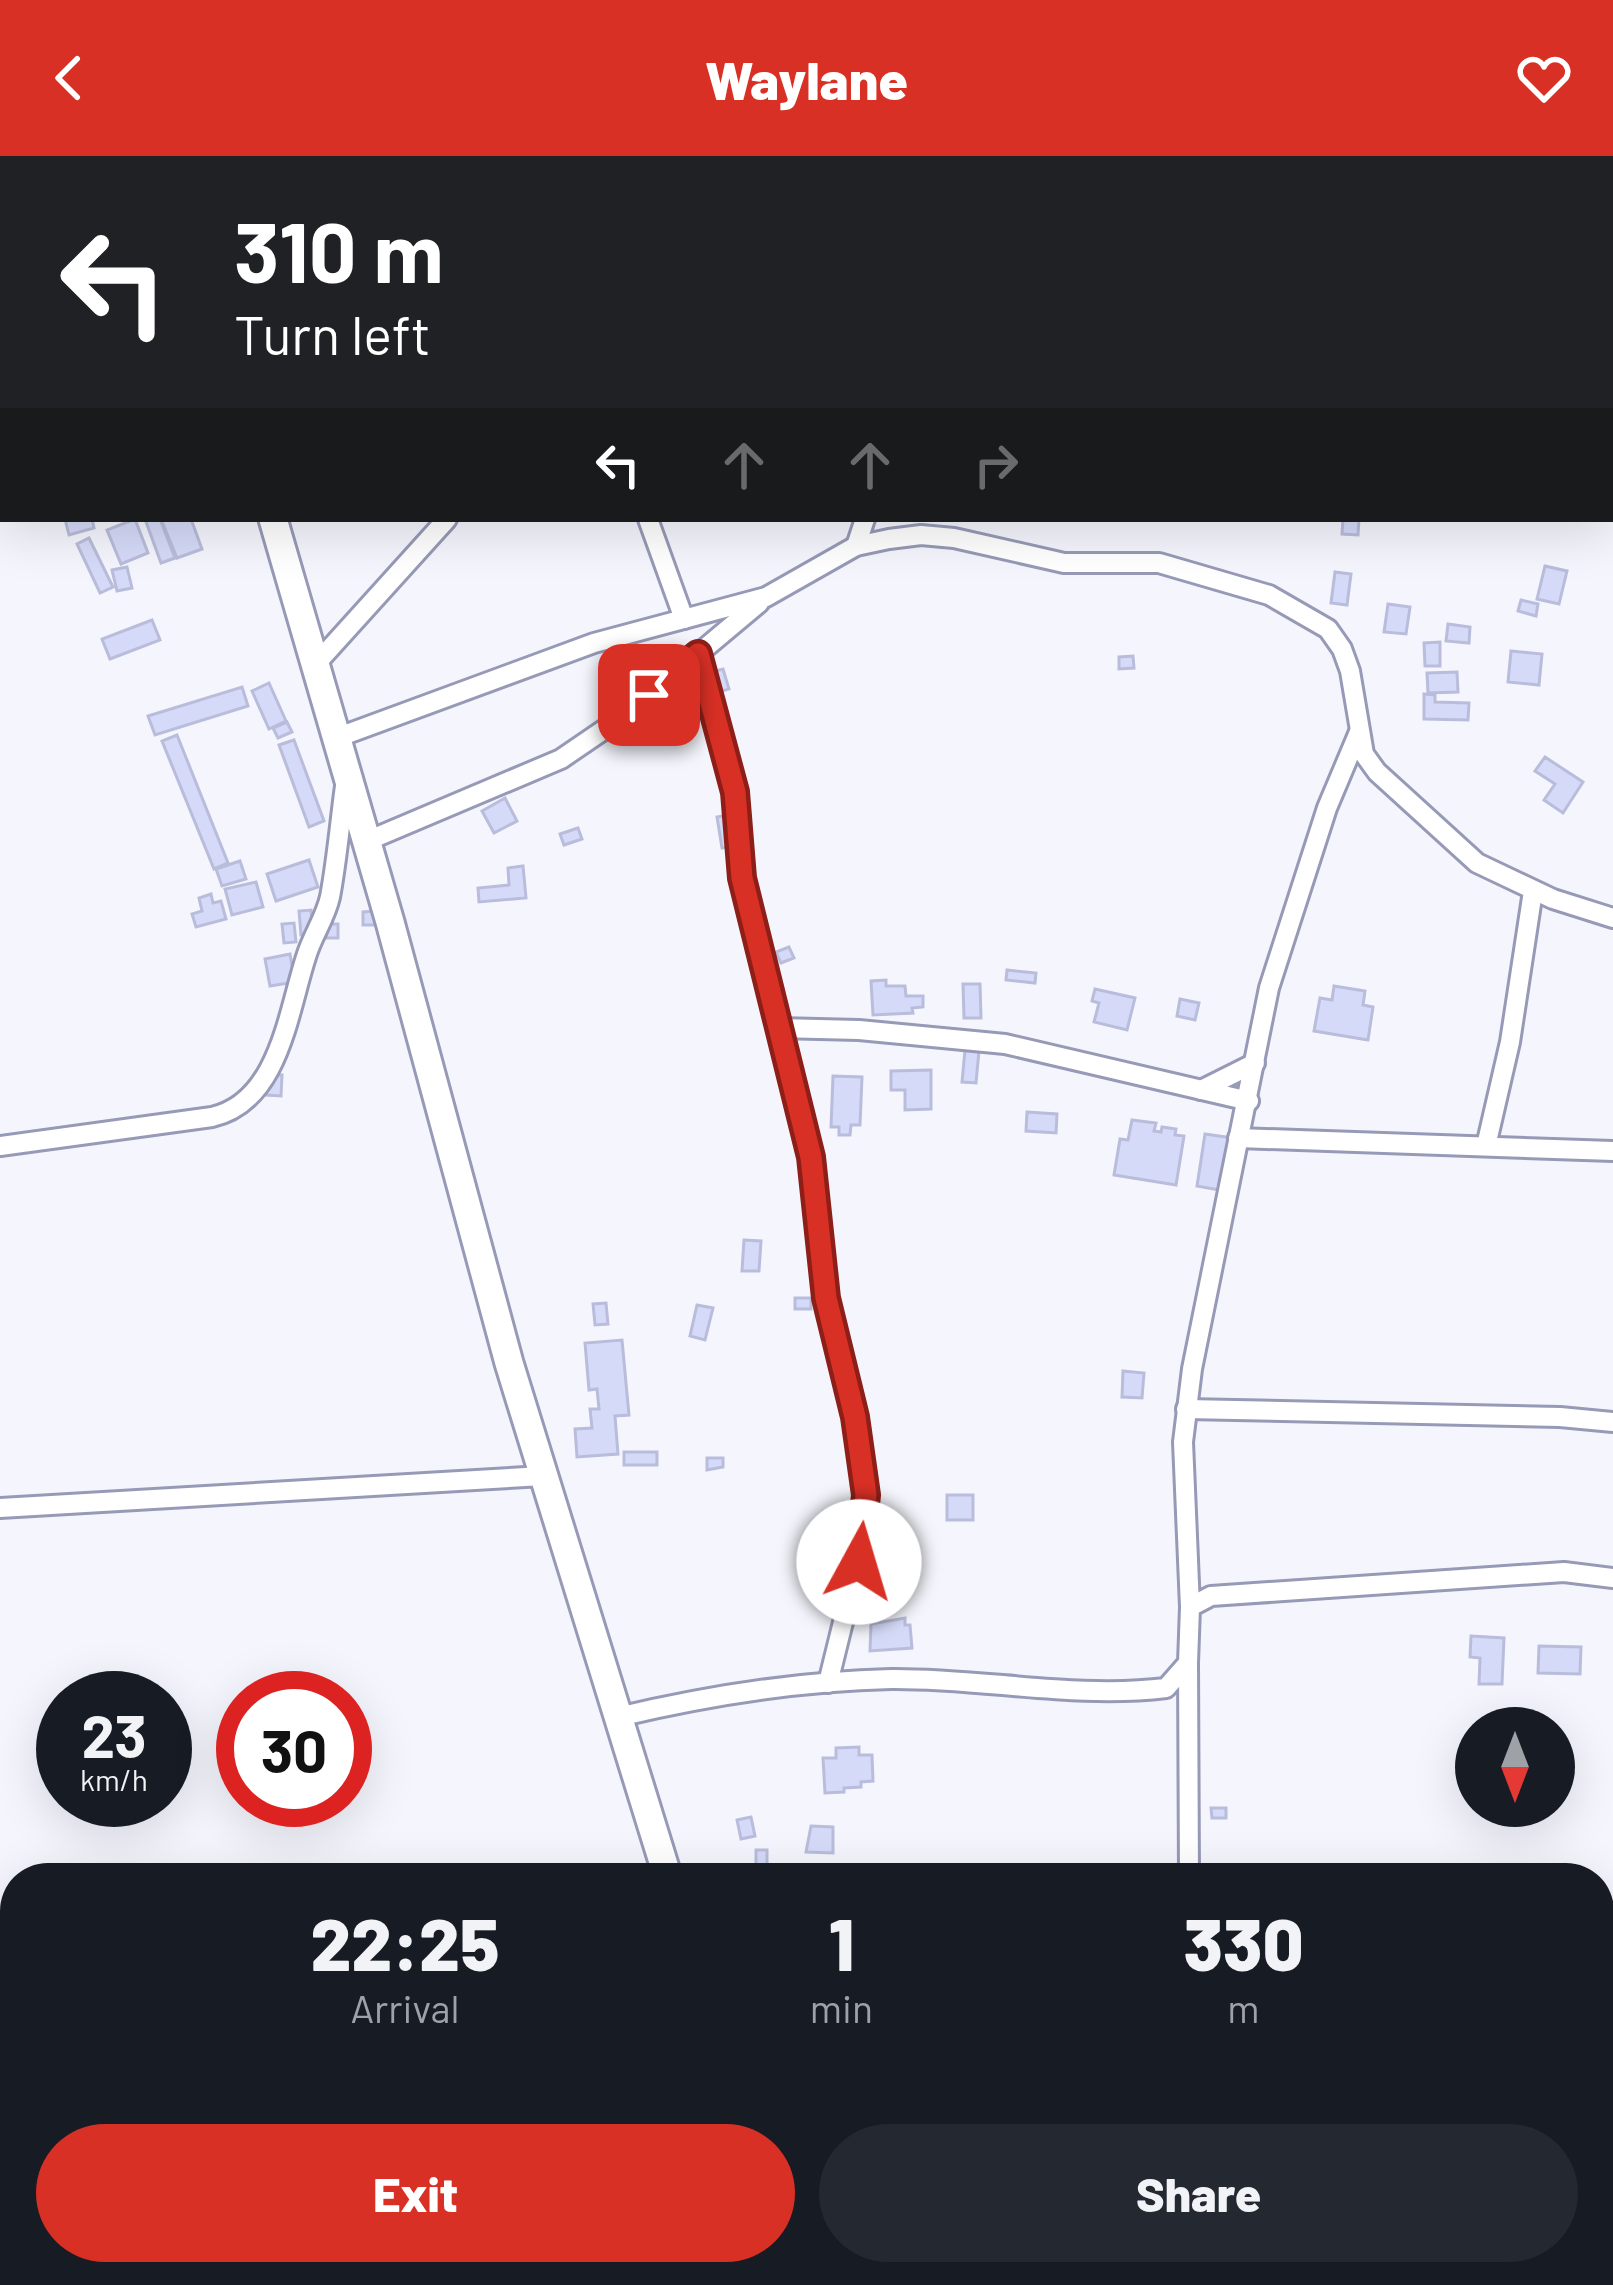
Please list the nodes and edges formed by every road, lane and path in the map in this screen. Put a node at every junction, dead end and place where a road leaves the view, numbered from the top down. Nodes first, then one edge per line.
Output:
1 (274, 522) edge
2 (444, 522) edge
3 (649, 522) edge
4 (864, 522) edge
5 (905, 522) edge
6 (921, 536) junction
7 (856, 546) junction
8 (766, 597) junction
9 (685, 619) junction
10 (698, 654) junction
11 (315, 665) junction
12 (1359, 732) junction
13 (336, 738) junction
14 (346, 775) junction
15 (367, 841) junction
16 (1533, 891) junction
17 (1613, 919) edge
18 (778, 1028) junction
19 (1255, 1063) junction
20 (1201, 1090) junction
21 (1249, 1101) junction
22 (1238, 1138) junction
23 (0, 1146) edge
24 (1486, 1146) junction
25 (1613, 1151) edge
26 (1186, 1409) junction
27 (1613, 1422) edge
28 (543, 1476) junction
29 (0, 1508) edge
30 (1613, 1578) edge
31 (1190, 1607) junction
32 (1188, 1663) junction
33 (828, 1683) junction
34 (618, 1717) junction
35 (663, 1863) edge
36 (1189, 1863) edge

1 - 11 street
2 - 11 street
3 - 9 street
4 - 7 street
5 - 6 street
6 - 7 street
6 - 12 street
7 - 8 street
8 - 9 street
8 - 10 street
9 - 13 street
10 - 15 street
10 - 18 street
11 - 13 street
12 - 16 street
12 - 19 street
13 - 14 street
14 - 15 street
14 - 23 street
15 - 28 street
16 - 17 street
16 - 24 street
18 - 20 street
18 - 33 street
19 - 20 street
19 - 21 street
20 - 21 street
21 - 22 street
22 - 24 street
22 - 26 street
24 - 25 street
26 - 27 street
26 - 31 street
28 - 29 street
28 - 34 street
30 - 31 street
31 - 32 street
32 - 33 street
32 - 36 street
33 - 34 street
34 - 35 street

